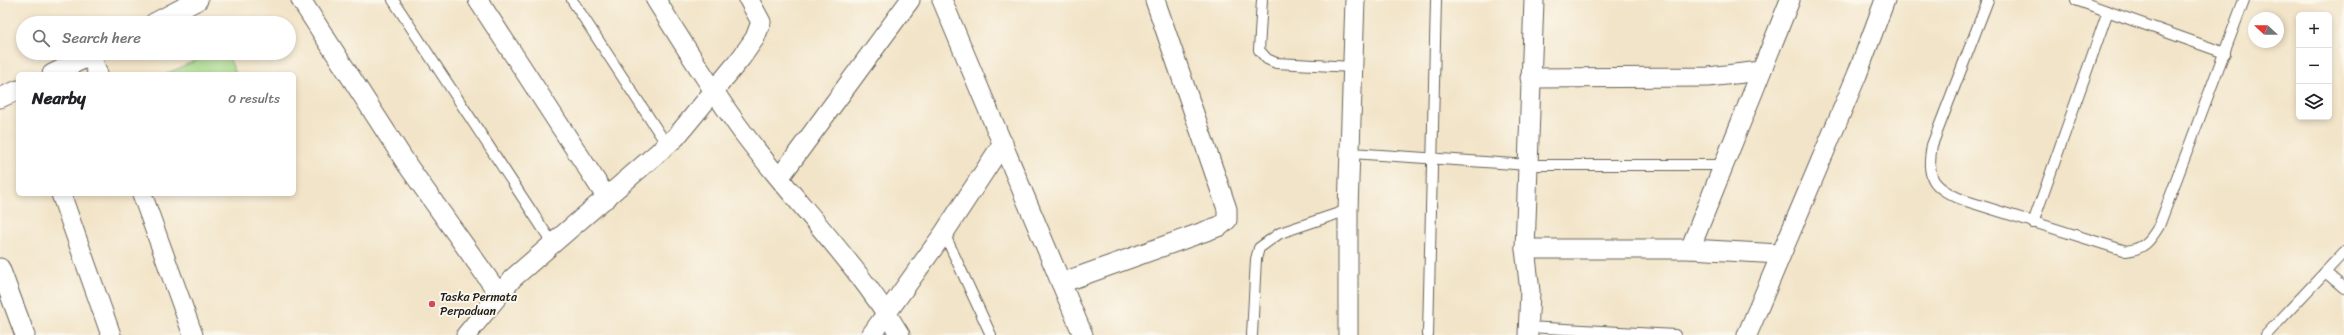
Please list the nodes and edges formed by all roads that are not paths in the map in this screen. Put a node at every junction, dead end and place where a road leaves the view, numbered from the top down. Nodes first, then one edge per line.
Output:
1 (198, 0) edge
2 (301, 0) edge
3 (393, 0) edge
4 (478, 0) edge
5 (572, 0) edge
6 (656, 0) edge
7 (749, 0) edge
8 (910, 0) edge
9 (942, 0) edge
10 (1155, 0) edge
11 (1262, 0) edge
12 (1354, 0) edge
13 (1436, 0) edge
14 (1534, 0) edge
15 (1790, 0) edge
16 (1885, 0) edge
17 (1988, 0) edge
18 (2076, 0) edge
19 (2244, 0) edge
20 (2108, 12) junction
21 (167, 16) edge
22 (2225, 53) junction
23 (81, 60) edge
24 (95, 60) edge
25 (1353, 67) junction
26 (1761, 71) junction
27 (56, 72) edge
28 (98, 72) edge
29 (1530, 78) junction
30 (16, 91) edge
31 (716, 91) junction
32 (0, 98) edge
33 (1003, 144) junction
34 (667, 145) junction
35 (1351, 153) junction
36 (1432, 158) junction
37 (1529, 165) junction
38 (1724, 165) junction
39 (780, 177) junction
40 (62, 196) edge
41 (143, 196) edge
42 (607, 198) junction
43 (1348, 210) junction
44 (2033, 223) junction
45 (944, 233) junction
46 (553, 244) junction
47 (1525, 249) junction
48 (1690, 249) junction
49 (2344, 252) edge
50 (1780, 254) junction
51 (0, 268) edge
52 (2325, 272) junction
53 (1062, 283) junction
54 (2344, 288) edge
55 (499, 294) junction
56 (888, 314) junction
57 (1528, 331) edge
58 (25, 335) edge
59 (111, 335) edge
60 (193, 335) edge
61 (466, 335) edge
62 (871, 335) edge
63 (900, 335) edge
64 (991, 335) edge
65 (1084, 335) edge
66 (1252, 335) edge
67 (1348, 335) edge
68 (1428, 335) edge
69 (1675, 335) edge
70 (1747, 335) edge
71 (2266, 335) edge

1 - 21 street
2 - 55 street
3 - 46 lane
4 - 42 street
5 - 34 lane
6 - 31 street
7 - 31 street
8 - 39 street
9 - 33 street
10 - 53 street
11 - 25 lane
12 - 25 street
13 - 36 lane
14 - 29 street
15 - 26 street
16 - 50 street
17 - 44 lane
18 - 20 lane
19 - 22 lane
20 - 22 lane
20 - 44 lane
22 - 44 lane
23 - 27 street
24 - 28 street
25 - 35 street
26 - 29 street
26 - 38 street
29 - 37 street
30 - 32 street
31 - 34 street
31 - 39 street
33 - 45 street
33 - 53 street
34 - 42 street
35 - 36 lane
35 - 43 street
36 - 37 lane
36 - 68 lane
37 - 38 lane
37 - 47 street
38 - 48 street
39 - 56 street
40 - 59 street
41 - 60 street
42 - 46 street
43 - 66 lane
43 - 67 street
45 - 56 street
45 - 64 lane
46 - 55 street
47 - 48 street
47 - 57 street
48 - 50 street
49 - 52 lane
50 - 70 street
51 - 58 street
52 - 54 lane
52 - 71 lane
53 - 65 street
55 - 61 street
56 - 62 street
56 - 63 street
57 - 69 lane

